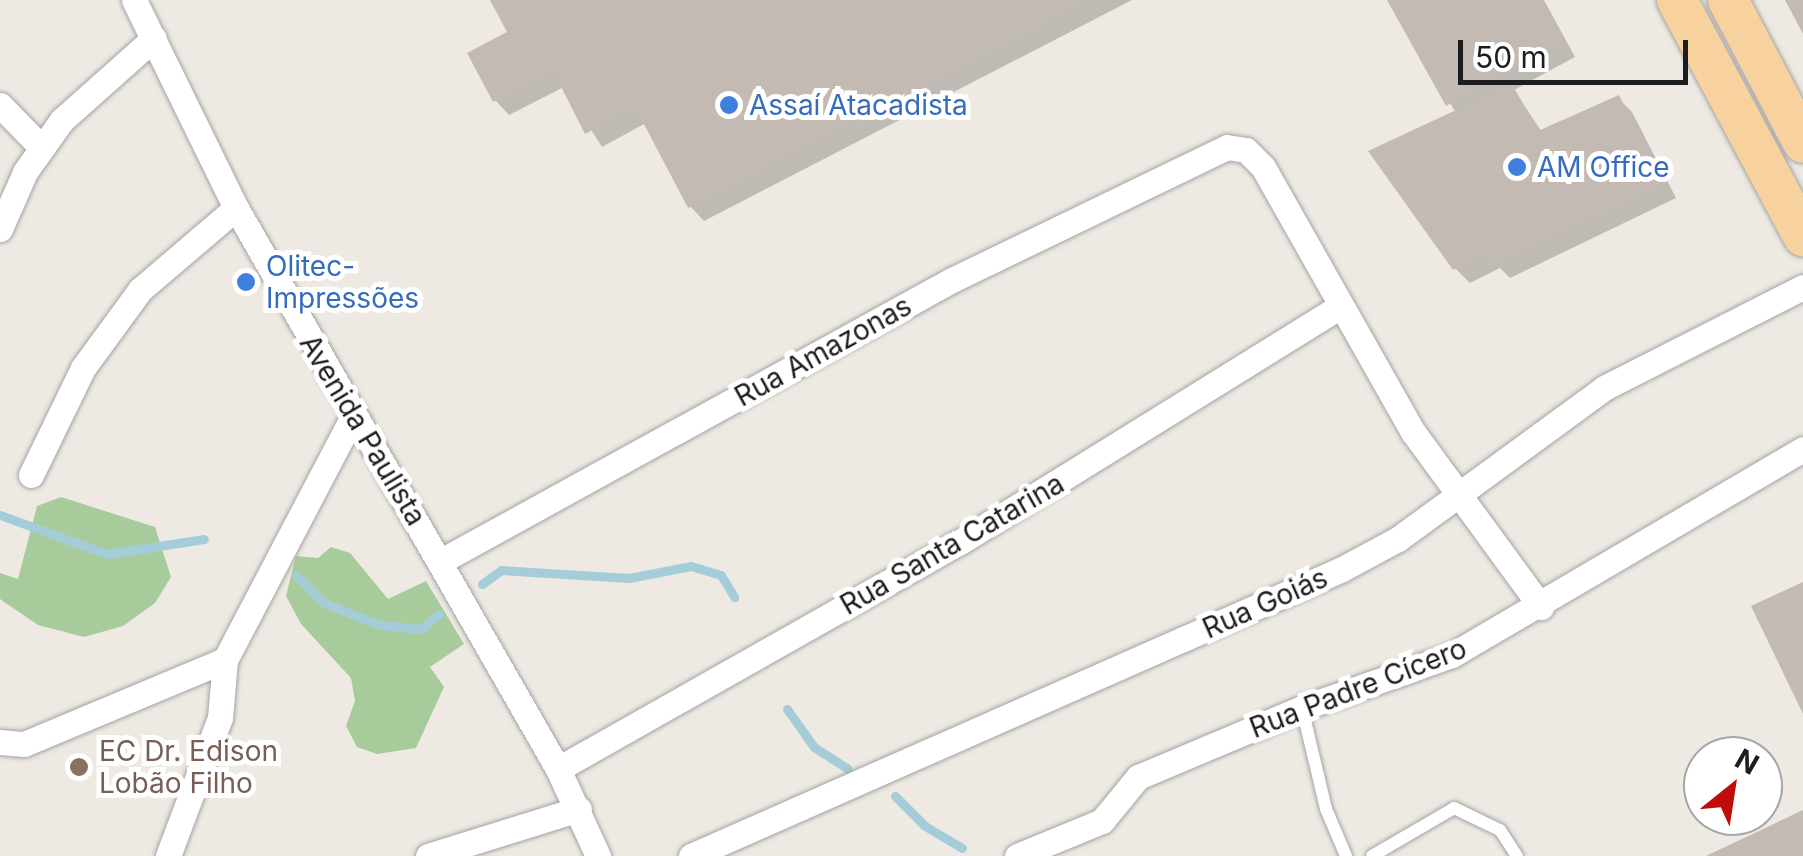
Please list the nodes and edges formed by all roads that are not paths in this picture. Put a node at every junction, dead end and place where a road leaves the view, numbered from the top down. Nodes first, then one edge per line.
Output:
1 (134, 0) edge
2 (1677, 0) edge
3 (1728, 0) edge
4 (154, 38) junction
5 (0, 106) edge
6 (1803, 143) edge
7 (42, 148) junction
8 (236, 208) junction
9 (0, 229) edge
10 (1799, 233) edge
11 (1803, 287) edge
12 (1340, 306) junction
13 (352, 418) junction
14 (1803, 448) edge
15 (31, 475) dead end
16 (1459, 494) junction
17 (441, 561) junction
18 (1541, 607) junction
19 (226, 660) junction
20 (1302, 708) junction
21 (0, 743) edge
22 (558, 769) junction
23 (579, 809) junction
24 (738, 848) edge
25 (168, 856) edge
26 (428, 856) edge
27 (598, 856) edge
28 (691, 856) edge
29 (1017, 856) edge
30 (1346, 856) edge
31 (1372, 856) edge
32 (1517, 856) edge

1 - 4 street, Avenida Paulista
2 - 10 main road
3 - 6 main road
4 - 7 street
4 - 8 street, Avenida Paulista
5 - 7 street
7 - 9 street
8 - 13 street, Avenida Paulista
8 - 15 street
11 - 16 street, Rua Goiás
12 - 16 street
12 - 17 street, Rua Amazonas
12 - 22 street, Rua Santa Catarina
13 - 17 street, Avenida Paulista
13 - 19 street
14 - 18 street, Rua Padre Cícero
16 - 18 street
16 - 24 street, Rua Goiás
17 - 22 street, Avenida Paulista
18 - 20 street, Rua Padre Cícero
19 - 21 street
19 - 25 street
20 - 29 street, Rua Padre Cícero
20 - 30 lane
22 - 23 street, Avenida Paulista
23 - 26 street
23 - 27 street, Avenida Paulista
24 - 28 street, Rua Goiás
31 - 32 lane

